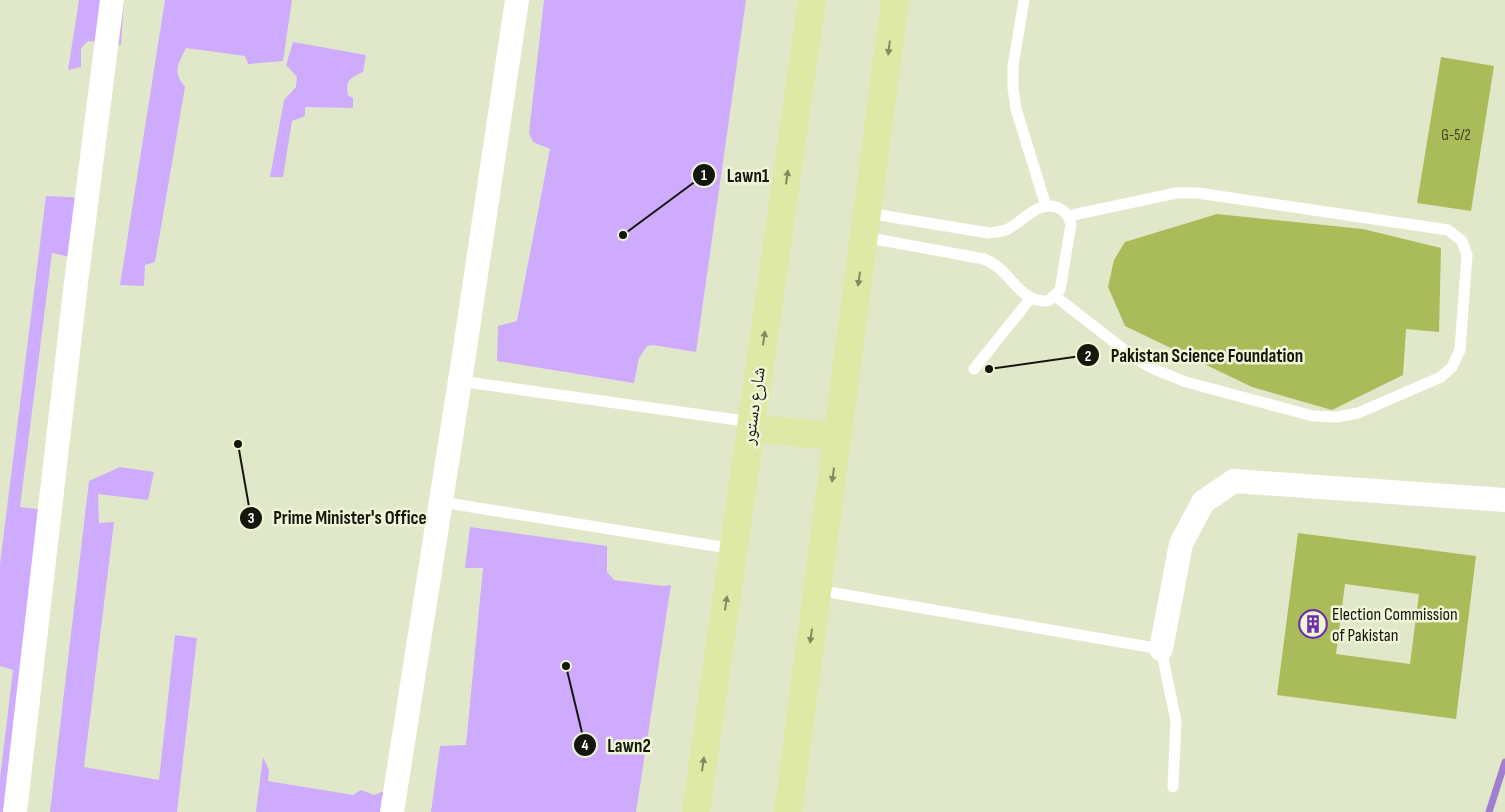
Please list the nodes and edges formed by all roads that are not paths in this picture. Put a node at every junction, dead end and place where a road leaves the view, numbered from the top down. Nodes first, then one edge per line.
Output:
1 (112, 0) edge
2 (517, 0) edge
3 (812, 0) edge
4 (895, 0) edge
5 (1024, 0) edge
6 (1046, 206) junction
7 (1068, 216) junction
8 (866, 225) junction
9 (1055, 296) junction
10 (1030, 299) junction
11 (974, 369) dead end
12 (459, 381) junction
13 (751, 425) junction
14 (838, 437) junction
15 (1505, 500) edge
16 (441, 502) junction
17 (734, 549) junction
18 (817, 590) junction
19 (1161, 649) junction
20 (1173, 787) dead end
21 (15, 812) edge
22 (392, 812) edge
23 (696, 812) edge
24 (788, 812) edge

1 - 21 street
2 - 12 street
13 -> 3 main road, شارع دستور
4 -> 8 main road
5 - 6 lane
6 - 7 lane
6 - 8 lane
7 - 9 lane
7 - 9 lane
8 - 10 lane
8 -> 14 main road
9 - 10 lane
10 - 11 lane
12 - 13 lane
12 - 16 street
13 - 14 main road
13 - 17 main road, شارع دستور
14 -> 18 main road
15 - 19 street
16 - 17 lane
16 - 22 street
23 -> 17 main road, شارع دستور
18 - 19 lane
18 -> 24 main road
19 - 20 lane

